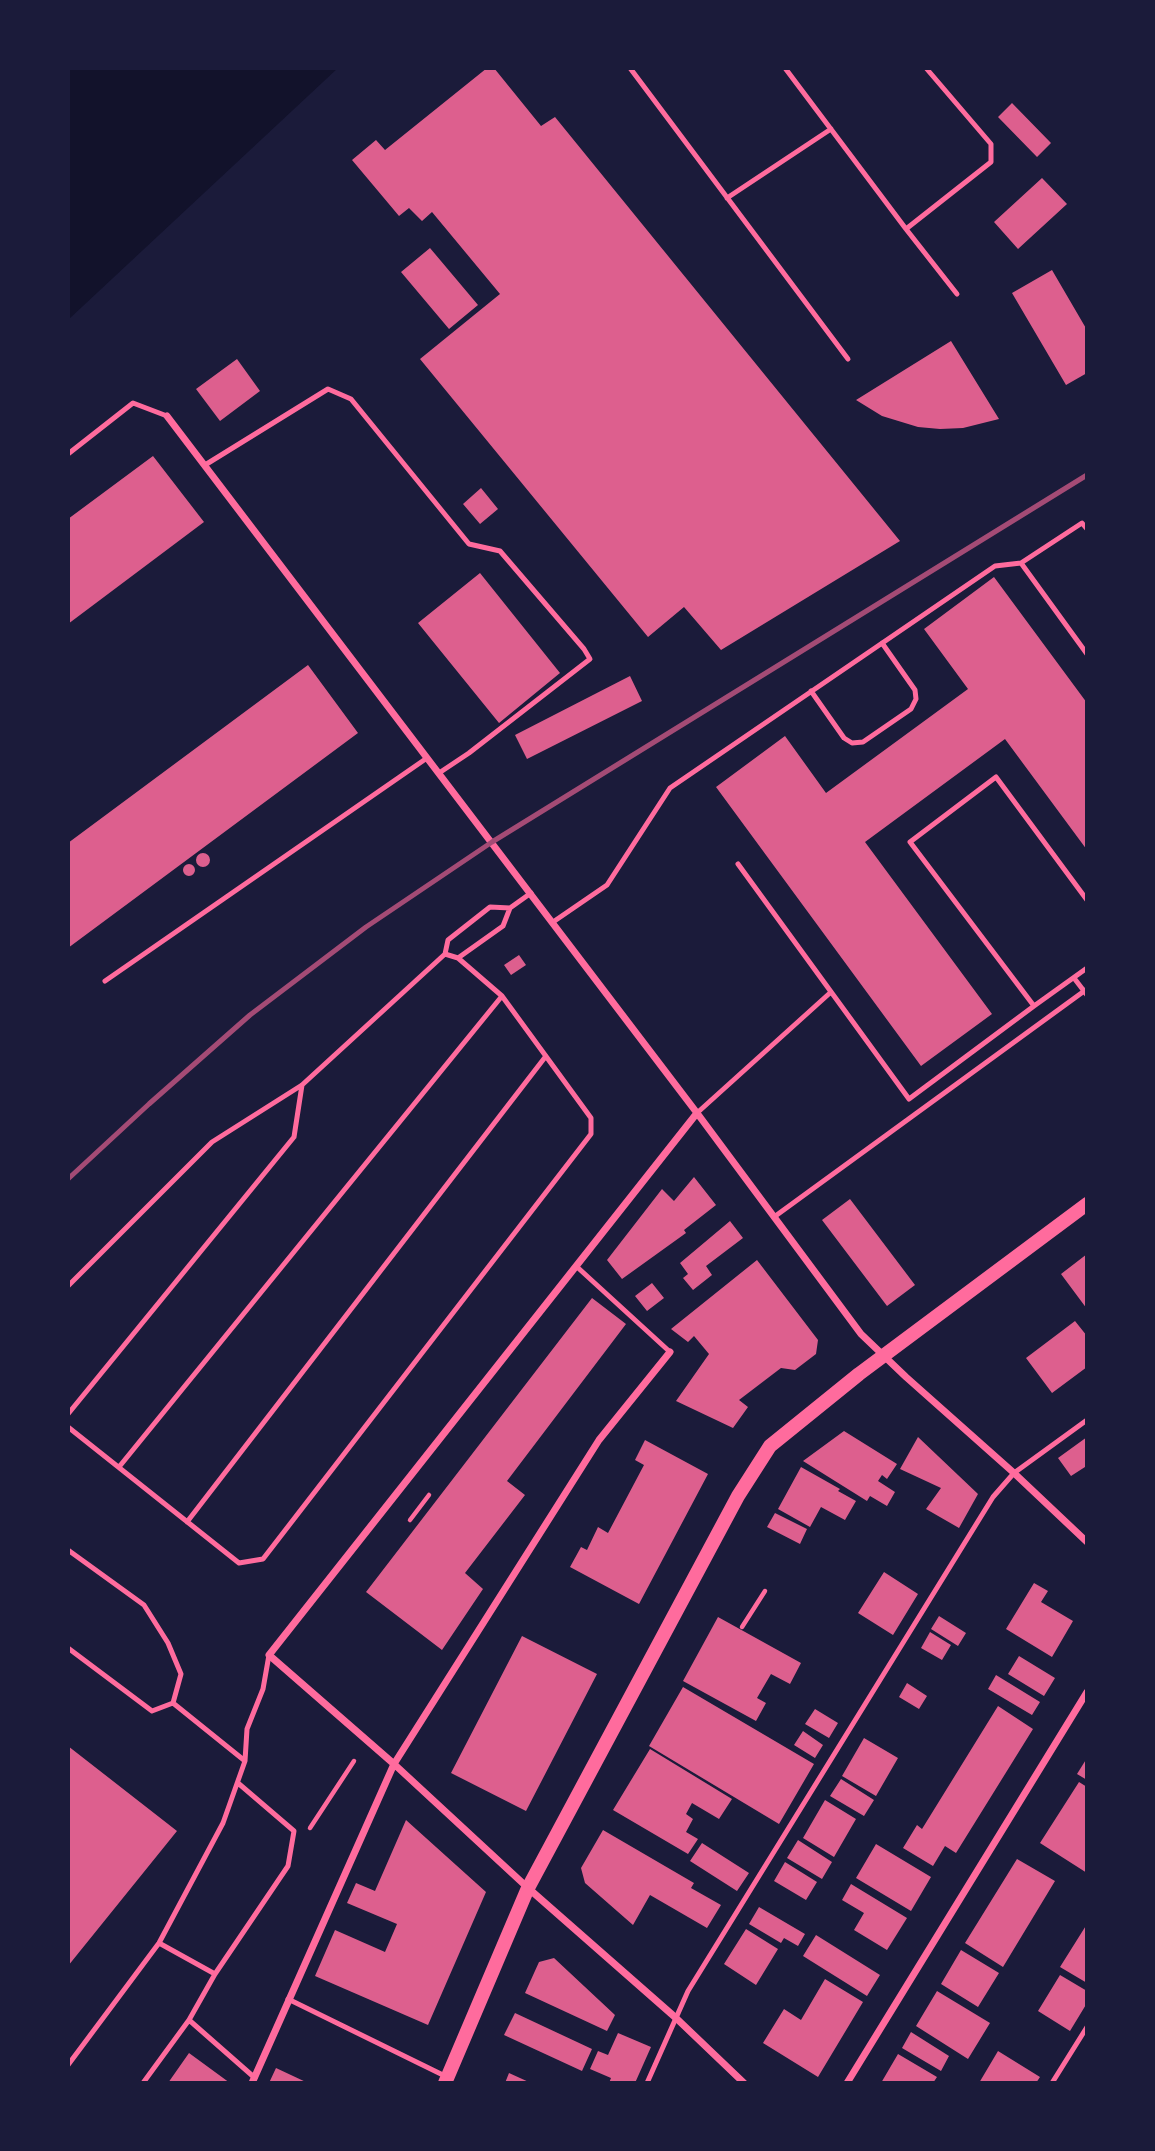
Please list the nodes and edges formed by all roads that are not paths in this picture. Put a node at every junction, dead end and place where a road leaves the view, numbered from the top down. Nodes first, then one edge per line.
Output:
1 (630, 68) edge
2 (785, 68) edge
3 (926, 68) edge
4 (831, 129) junction
5 (727, 198) junction
6 (906, 229) junction
7 (957, 295) dead end
8 (848, 359) dead end
9 (166, 416) joint
10 (68, 454) edge
11 (205, 465) junction
12 (1084, 521) edge
13 (1087, 529) edge
14 (1021, 563) junction
15 (882, 643) junction
16 (1087, 654) edge
17 (811, 691) junction
18 (428, 757) junction
19 (439, 773) junction
20 (738, 864) dead end
21 (531, 893) junction
22 (1087, 900) edge
23 (510, 908) junction
24 (553, 922) junction
25 (445, 954) junction
26 (458, 958) junction
27 (1087, 968) edge
28 (1074, 978) junction
29 (105, 981) dead end
30 (1086, 991) edge
31 (831, 992) junction
32 (502, 996) junction
33 (1034, 1006) junction
34 (546, 1056) junction
35 (302, 1085) junction
36 (697, 1113) junction
37 (1087, 1204) edge
38 (774, 1217) junction
39 (576, 1266) junction
40 (68, 1286) edge
41 (670, 1352) joint
42 (883, 1356) junction
43 (68, 1414) edge
44 (1087, 1420) edge
45 (68, 1427) edge
46 (119, 1467) junction
47 (1014, 1473) junction
48 (187, 1522) junction
49 (1087, 1542) edge
50 (68, 1550) edge
51 (68, 1648) edge
52 (270, 1655) junction
53 (1087, 1692) edge
54 (173, 1703) junction
55 (245, 1761) junction
56 (394, 1764) junction
57 (238, 1783) junction
58 (528, 1888) junction
59 (159, 1942) junction
60 (215, 1974) junction
61 (288, 1999) junction
62 (676, 2018) junction
63 (189, 2020) junction
64 (1087, 2027) edge
65 (68, 2065) edge
66 (254, 2080) edge
67 (447, 2080) edge
68 (143, 2083) edge
69 (647, 2083) edge
70 (744, 2083) edge
71 (848, 2083) edge
72 (1052, 2083) edge

1 - 5 lane
2 - 4 lane
3 - 6 lane
4 - 5 lane
4 - 6 lane
5 - 8 lane
6 - 7 lane
9 - 10 lane
9 - 11 street
11 - 18 street
11 - 19 lane
12 - 13 lane
12 - 14 lane
14 - 15 lane
14 - 16 lane
15 - 17 lane
15 - 17 lane
17 - 24 lane
18 - 19 street
18 - 29 lane
19 - 21 street
20 - 31 lane
21 - 23 lane
21 - 24 street
22 - 33 lane
23 - 25 lane
23 - 26 lane
24 - 36 street
25 - 26 lane
25 - 35 lane
26 - 32 lane
27 - 28 lane
28 - 30 lane
28 - 33 lane
30 - 38 lane
31 - 33 lane
31 - 36 lane
32 - 34 lane
32 - 46 lane
34 - 48 lane
34 - 48 lane
35 - 40 lane
35 - 43 lane
36 - 38 street
36 - 39 street
37 - 42 main road
38 - 42 street
39 - 41 lane
39 - 52 street
41 - 56 street
42 - 47 street
42 - 58 main road
44 - 47 lane
45 - 46 lane
46 - 48 lane
47 - 49 street
47 - 62 lane
50 - 54 lane
51 - 54 lane
52 - 55 lane
52 - 56 street
53 - 71 street
54 - 55 lane
55 - 57 lane
56 - 58 street
56 - 61 street
57 - 59 lane
57 - 60 lane
58 - 62 street
58 - 67 main road
59 - 60 lane
59 - 65 lane
60 - 63 lane
61 - 66 street
61 - 67 lane
62 - 69 lane
62 - 70 street
63 - 66 lane
63 - 68 lane
64 - 72 lane

